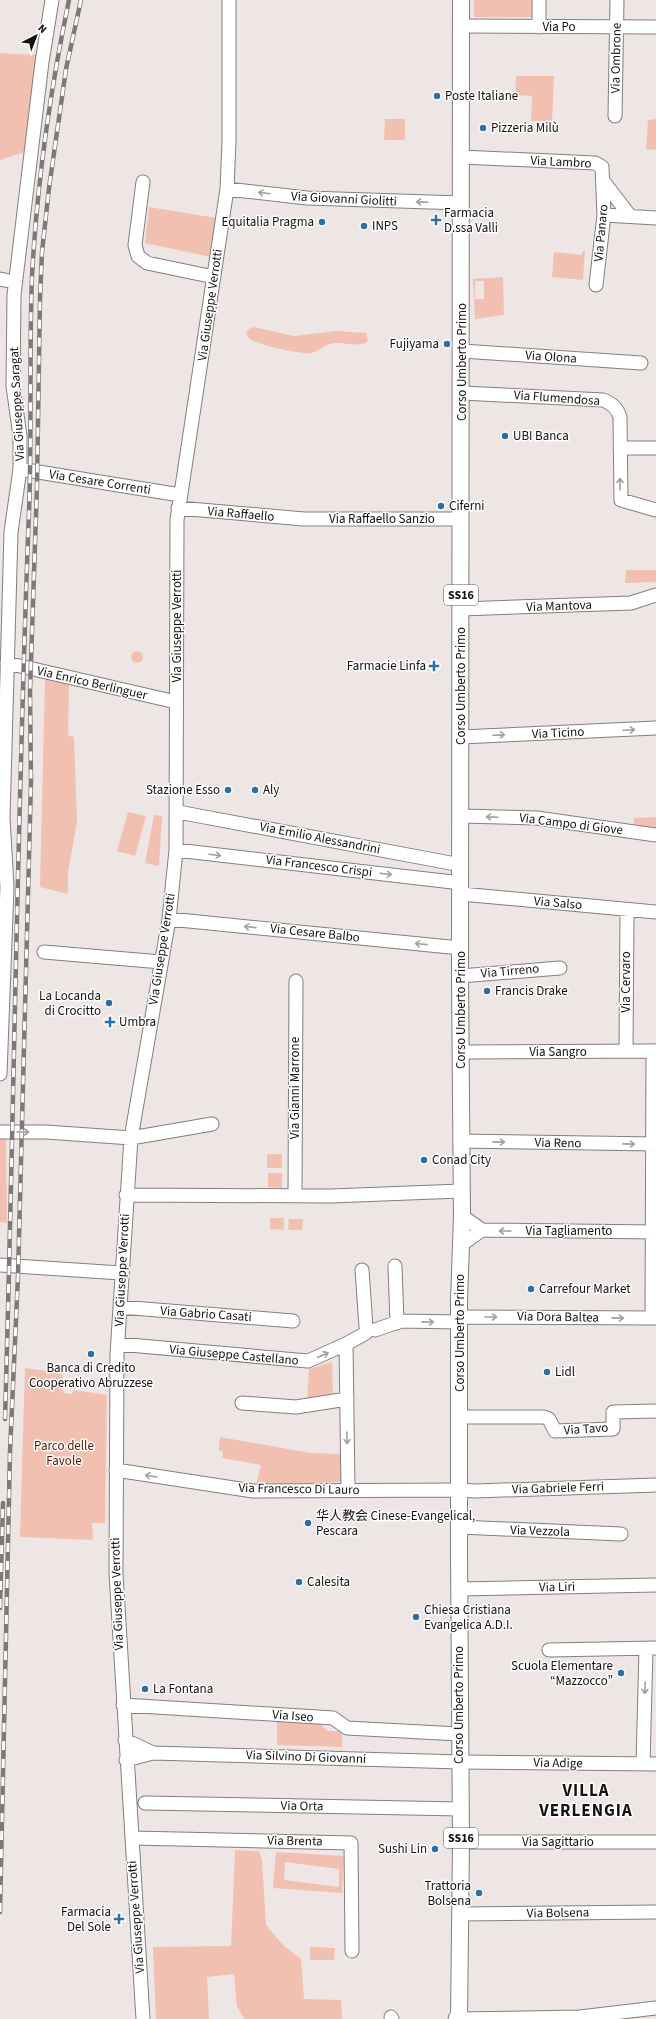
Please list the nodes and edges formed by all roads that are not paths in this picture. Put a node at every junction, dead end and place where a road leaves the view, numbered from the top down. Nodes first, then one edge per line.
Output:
1 (52, 0) edge
2 (229, 0) edge
3 (461, 0) edge
4 (539, 0) edge
5 (616, 0) edge
6 (461, 26) junction
7 (539, 27) junction
8 (617, 27) junction
9 (656, 27) edge
10 (615, 116) dead end
11 (461, 158) junction
12 (144, 182) dead end
13 (604, 182) junction
14 (227, 189) junction
15 (461, 203) junction
16 (604, 215) junction
17 (630, 216) junction
18 (656, 218) edge
19 (214, 277) junction
20 (0, 279) edge
21 (15, 282) junction
22 (596, 284) dead end
23 (462, 351) junction
24 (641, 363) dead end
25 (462, 393) junction
26 (620, 448) junction
27 (656, 448) edge
28 (20, 469) junction
29 (180, 495) junction
30 (178, 508) junction
31 (656, 510) edge
32 (304, 519) joint
33 (460, 519) junction
34 (656, 595) edge
35 (461, 609) junction
36 (7, 664) junction
37 (176, 702) junction
38 (656, 728) edge
39 (460, 737) junction
40 (178, 812) junction
41 (461, 816) junction
42 (656, 835) edge
43 (176, 850) junction
44 (461, 865) junction
45 (461, 888) junction
46 (627, 912) dead end
47 (656, 912) edge
48 (169, 919) junction
49 (460, 948) junction
50 (44, 952) dead end
51 (161, 962) junction
52 (560, 968) dead end
53 (460, 976) junction
54 (296, 980) dead end
55 (626, 1051) junction
56 (654, 1051) edge
57 (461, 1052) junction
58 (0, 1074) edge
59 (212, 1124) dead end
60 (0, 1132) edge
61 (131, 1138) junction
62 (460, 1141) junction
63 (654, 1144) edge
64 (461, 1191) junction
65 (126, 1195) junction
66 (295, 1196) junction
67 (462, 1216) junction
68 (482, 1230) junction
69 (654, 1232) edge
70 (461, 1245) junction
71 (0, 1264) edge
72 (395, 1266) dead end
73 (362, 1270) dead end
74 (121, 1273) junction
75 (120, 1307) junction
76 (654, 1318) edge
77 (459, 1320) junction
78 (293, 1321) dead end
79 (397, 1323) junction
80 (369, 1330) junction
81 (118, 1344) junction
82 (346, 1344) junction
83 (347, 1399) junction
84 (242, 1403) dead end
85 (656, 1411) edge
86 (460, 1417) junction
87 (116, 1470) junction
88 (656, 1485) edge
89 (348, 1490) junction
90 (460, 1490) junction
91 (459, 1527) junction
92 (621, 1534) dead end
93 (656, 1585) edge
94 (458, 1589) junction
95 (651, 1649) edge
96 (549, 1650) dead end
97 (123, 1705) junction
98 (459, 1734) junction
99 (125, 1740) junction
100 (153, 1753) junction
101 (126, 1760) junction
102 (460, 1762) junction
103 (649, 1764) edge
104 (145, 1803) dead end
105 (460, 1809) junction
106 (132, 1838) junction
107 (461, 1842) junction
108 (656, 1842) edge
109 (656, 1912) edge
110 (460, 1914) junction
111 (352, 1951) dead end
112 (656, 2008) edge
113 (566, 2018) edge
114 (143, 2019) edge
115 (459, 2019) edge

1 - 21 street, Via Giuseppe Saragat
2 - 14 street, Via Giuseppe Verrotti
3 - 6 main road, Corso Umberto Primo / SS16
4 - 7 street
5 - 8 street, Via Ombrone
6 - 7 street, Via Po
6 - 11 main road, Corso Umberto Primo / SS16
7 - 8 street, Via Po
8 - 9 street, Via Po
8 - 10 street, Via Ombrone
11 - 13 street, Via Lambro
11 - 15 main road, Corso Umberto Primo / SS16
12 - 19 street
13 - 16 street, Via Panaro
13 - 17 street, Via Lambro
15 -> 14 street, Via Giovanni Giolitti
14 - 19 street, Via Giuseppe Verrotti
15 - 23 main road, Corso Umberto Primo / SS16
16 - 17 street
16 - 22 street, Via Panaro
17 - 18 street
19 - 29 street, Via Giuseppe Verrotti
20 - 21 street
21 - 28 street, Via Giuseppe Saragat
23 - 24 street, Via Olona
23 - 25 main road, Corso Umberto Primo / SS16
25 - 26 street, Via Flumendosa
25 - 33 main road, Corso Umberto Primo / SS16
26 - 27 street
31 -> 26 street, Via Flumendosa
28 - 29 street, Via Cesare Correnti
28 - 36 street, Via Giuseppe Saragat
29 - 30 street, Via Giuseppe Verrotti
30 - 32 street, Via Raffaello
30 - 37 street, Via Giuseppe Verrotti
32 - 33 street, Via Raffaello Sanzio
33 - 35 main road, Corso Umberto Primo / SS16
34 - 35 street, Via Mantova
35 - 39 main road, Corso Umberto Primo / SS16
36 - 37 street, Via Enrico Berlinguer
36 - 58 street, Via Giuseppe Saragat
37 - 40 street, Via Giuseppe Verrotti
39 -> 38 street, Via Ticino
39 - 41 main road, Corso Umberto Primo / SS16
40 - 43 street, Via Giuseppe Verrotti
40 - 44 street, Via Emilio Alessandrini
42 -> 41 street, Via Campo di Giove
41 - 44 main road, Corso Umberto Primo / SS16
43 -> 45 street, Via Francesco Crispi
43 - 48 street, Via Giuseppe Verrotti
44 - 45 main road, Corso Umberto Primo / SS16
45 - 47 street, Via Salso
45 - 49 main road, Corso Umberto Primo / SS16
46 - 55 street, Via Cervaro
49 -> 48 street, Via Cesare Balbo
48 - 51 street, Via Giuseppe Verrotti
49 - 53 main road, Corso Umberto Primo / SS16
50 - 51 street
51 - 61 street, Via Giuseppe Verrotti
52 - 53 street, Via Tirreno
53 - 57 main road, Corso Umberto Primo / SS16
54 - 66 street, Via Gianni Marrone
55 - 56 street, Via Sangro
55 - 57 street, Via Sangro
56 - 63 street
57 - 62 main road, Corso Umberto Primo / SS16
59 - 61 street
60 -> 61 street
61 - 65 street, Via Giuseppe Verrotti
62 -> 63 street, Via Reno
62 - 64 main road, Corso Umberto Primo / SS16
63 - 69 street
64 - 66 street
64 - 67 main road, Corso Umberto Primo / SS16
65 - 66 street
65 - 74 street, Via Giuseppe Verrotti
67 - 68 street
67 - 70 main road, Corso Umberto Primo / SS16
69 -> 68 street, Via Tagliamento
68 - 70 street
69 - 76 street
70 - 77 main road, Corso Umberto Primo / SS16
71 - 74 street
72 - 79 street
73 - 80 street
74 - 75 street, Via Giuseppe Verrotti
75 - 78 street, Via Gabrio Casati
75 - 81 street, Via Giuseppe Verrotti
77 -> 76 street, Via Dora Baltea
79 -> 77 street, Via Giuseppe Castellano
77 - 86 main road, Corso Umberto Primo / SS16
79 - 80 street, Via Giuseppe Castellano
80 - 82 street, Via Giuseppe Castellano
81 -> 82 street, Via Giuseppe Castellano
81 - 87 street, Via Giuseppe Verrotti
82 - 83 street
83 - 84 street
83 -> 89 street
85 - 86 street, Via Tavo
86 - 90 main road, Corso Umberto Primo / SS16
89 -> 87 street, Via Francesco Di Lauro
87 - 97 street, Via Giuseppe Verrotti
88 - 90 street, Via Gabriele Ferri
89 - 90 street, Via Francesco Di Lauro
90 - 91 main road, Corso Umberto Primo / SS16
91 - 92 street, Via Vezzola
91 - 94 main road, Corso Umberto Primo / SS16
93 - 94 street, Via Liri
94 - 98 main road, Corso Umberto Primo / SS16
95 - 96 street
95 -> 103 street
97 - 98 street, Via Iseo
97 - 99 street, Via Giuseppe Verrotti
98 - 102 main road, Corso Umberto Primo / SS16
99 - 100 street, Via Silvino Di Giovanni
99 - 101 street, Via Giuseppe Verrotti
100 - 101 street, Via Silvino Di Giovanni
100 - 102 street, Via Silvino Di Giovanni
101 - 106 street, Via Giuseppe Verrotti
102 - 103 street, Via Adige
102 - 105 main road, Corso Umberto Primo / SS16
104 - 105 street, Via Orta
105 - 107 main road, Corso Umberto Primo / SS16
106 - 111 street, Via Brenta
106 - 114 street, Via Giuseppe Verrotti
107 - 108 street, Via Sagittario
107 - 110 main road, Corso Umberto Primo / SS16
109 - 110 street, Via Bolsena
110 - 115 main road, Corso Umberto Primo / SS16
112 - 113 street
113 - 115 street

